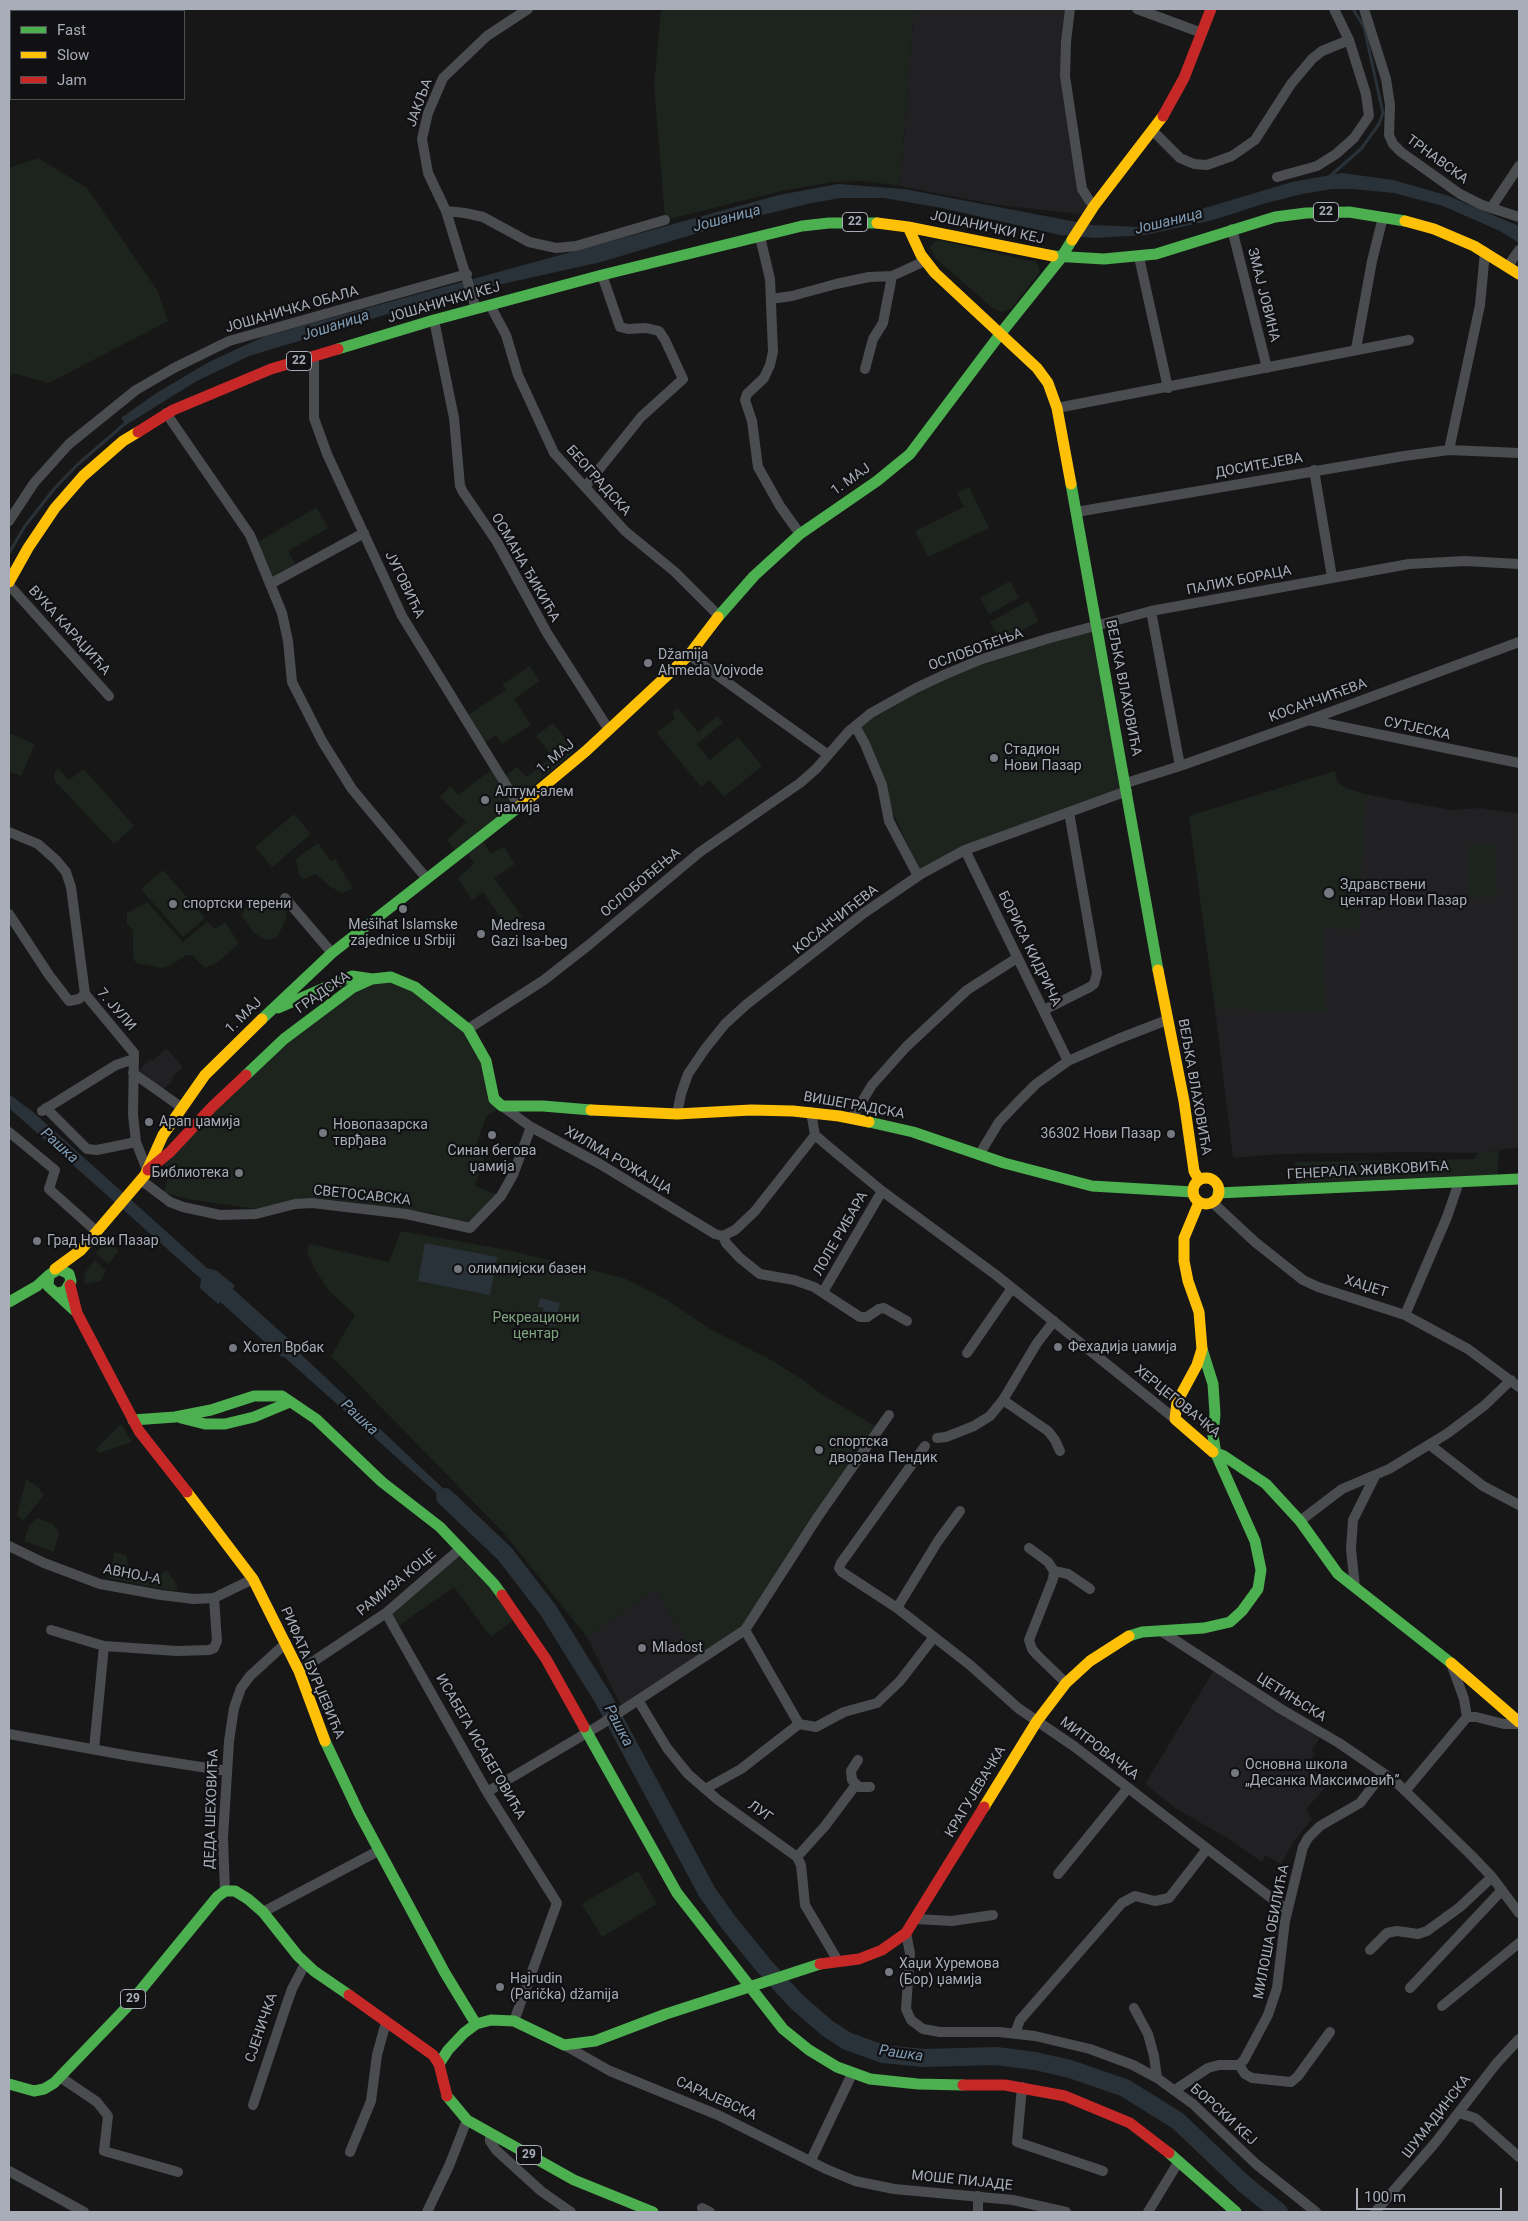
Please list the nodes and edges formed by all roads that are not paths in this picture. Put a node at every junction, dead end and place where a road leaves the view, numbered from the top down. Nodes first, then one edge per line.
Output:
1 (528, 9) edge
2 (1070, 9) edge
3 (1137, 9) edge
4 (1211, 9) edge
5 (1334, 9) edge
6 (1364, 9) edge
7 (1202, 33) junction
8 (1349, 40) junction
9 (1153, 131) junction
10 (1519, 166) edge
11 (1277, 177) dead end
12 (1491, 208) junction
13 (1092, 210) junction
14 (446, 212) junction
15 (1383, 217) junction
16 (1519, 217) edge
17 (665, 220) dead end
18 (908, 227) junction
19 (1232, 229) junction
20 (760, 236) junction
21 (1486, 252) junction
22 (1139, 257) junction
23 (1061, 258) junction
24 (1514, 258) edge
25 (925, 261) junction
26 (1519, 274) edge
27 (467, 275) junction
28 (602, 275) junction
29 (892, 276) junction
30 (771, 299) junction
31 (475, 304) junction
32 (490, 305) junction
33 (434, 320) junction
34 (1001, 333) junction
35 (1409, 340) dead end
36 (1356, 349) junction
37 (314, 357) junction
38 (1267, 368) junction
39 (865, 369) dead end
40 (1168, 388) junction
41 (1058, 408) junction
42 (166, 413) junction
43 (1449, 450) junction
44 (1519, 454) edge
45 (1314, 470) junction
46 (585, 487) junction
47 (1076, 512) junction
48 (9, 521) edge
49 (364, 533) junction
50 (800, 534) junction
51 (1519, 564) edge
52 (1332, 577) junction
53 (9, 583) edge
54 (270, 584) junction
55 (1151, 611) junction
56 (718, 616) junction
57 (1096, 625) junction
58 (1519, 642) edge
59 (689, 655) junction
60 (109, 696) dead end
61 (1310, 720) junction
62 (855, 726) junction
63 (608, 730) junction
64 (828, 754) junction
65 (1519, 763) edge
66 (1180, 766) junction
67 (1126, 787) junction
68 (519, 806) junction
69 (1069, 812) junction
70 (9, 832) edge
71 (965, 850) junction
72 (918, 876) junction
73 (427, 878) junction
74 (286, 898) dead end
75 (9, 914) edge
76 (332, 952) junction
77 (1017, 958) junction
78 (372, 979) junction
79 (328, 985) junction
80 (85, 994) junction
81 (335, 999) junction
82 (271, 1010) junction
83 (1044, 1010) junction
84 (1167, 1020) junction
85 (468, 1029) junction
86 (134, 1059) junction
87 (1068, 1061) junction
88 (134, 1073) junction
89 (502, 1106) junction
90 (182, 1107) junction
91 (811, 1112) junction
92 (677, 1114) junction
93 (852, 1118) junction
94 (531, 1127) junction
95 (9, 1132) edge
96 (816, 1134) junction
97 (136, 1142) junction
98 (978, 1155) junction
99 (144, 1175) junction
100 (1519, 1178) edge
101 (1200, 1180) junction
102 (1459, 1182) junction
103 (882, 1191) junction
104 (1196, 1197) junction
105 (1215, 1198) junction
106 (96, 1230) junction
107 (723, 1236) junction
108 (81, 1250) junction
109 (52, 1272) junction
110 (70, 1281) junction
111 (1012, 1288) junction
112 (30, 1290) junction
113 (54, 1291) junction
114 (823, 1292) junction
115 (9, 1302) edge
116 (77, 1313) junction
117 (1406, 1315) junction
118 (1054, 1320) junction
119 (907, 1321) dead end
120 (1202, 1349) junction
121 (967, 1354) dead end
122 (1517, 1385) edge
123 (1003, 1400) junction
124 (290, 1402) junction
125 (889, 1415) dead end
126 (175, 1417) junction
127 (1175, 1419) junction
128 (132, 1420) junction
129 (937, 1438) dead end
130 (1430, 1445) junction
131 (925, 1446) dead end
132 (1060, 1451) dead end
133 (1216, 1454) junction
134 (1375, 1476) junction
135 (1519, 1505) edge
136 (960, 1511) dead end
137 (1300, 1521) junction
138 (9, 1546) edge
139 (461, 1548) junction
140 (1029, 1548) dead end
141 (1054, 1571) junction
142 (253, 1579) junction
143 (1355, 1587) junction
144 (1090, 1588) dead end
145 (214, 1598) junction
146 (896, 1608) junction
147 (386, 1613) junction
148 (51, 1630) dead end
149 (745, 1630) junction
150 (1161, 1631) junction
151 (934, 1637) junction
152 (286, 1643) junction
153 (104, 1646) junction
154 (1449, 1662) junction
155 (299, 1671) junction
156 (1066, 1683) junction
157 (638, 1700) junction
158 (1038, 1721) junction
159 (1464, 1721) junction
160 (1519, 1723) edge
161 (800, 1724) junction
162 (587, 1733) junction
163 (9, 1734) edge
164 (94, 1749) junction
165 (858, 1760) dead end
166 (227, 1771) junction
167 (1383, 1773) junction
168 (855, 1786) junction
169 (870, 1787) dead end
170 (1128, 1788) junction
171 (705, 1789) junction
172 (1406, 1790) junction
173 (488, 1792) junction
174 (1207, 1849) junction
175 (378, 1850) junction
176 (797, 1857) junction
177 (1058, 1874) dead end
178 (1492, 1877) junction
179 (1502, 1890) junction
180 (225, 1891) junction
181 (1287, 1910) junction
182 (263, 1912) junction
183 (1519, 1912) edge
184 (993, 1915) dead end
185 (916, 1919) junction
186 (906, 1933) junction
187 (1519, 1944) edge
188 (1370, 1950) dead end
189 (838, 1961) junction
190 (305, 1964) junction
191 (756, 1986) junction
192 (1410, 1988) dead end
193 (1442, 2006) dead end
194 (1134, 2008) dead end
195 (514, 2021) junction
196 (386, 2022) junction
197 (476, 2024) junction
198 (1330, 2032) dead end
199 (1015, 2033) junction
200 (1519, 2039) edge
201 (564, 2045) junction
202 (439, 2064) junction
203 (1239, 2066) junction
204 (852, 2074) junction
205 (60, 2077) junction
206 (1157, 2078) junction
207 (9, 2084) edge
208 (1022, 2087) junction
209 (1175, 2090) junction
210 (253, 2105) dead end
211 (1459, 2113) junction
212 (467, 2120) junction
213 (490, 2133) junction
214 (350, 2152) dead end
215 (1519, 2157) edge
216 (811, 2160) junction
217 (1179, 2161) junction
218 (9, 2171) edge
219 (1103, 2171) dead end
220 (178, 2172) dead end
221 (855, 2181) joint
222 (978, 2196) junction
223 (84, 2212) edge
224 (427, 2212) edge
225 (571, 2212) edge
226 (653, 2212) edge
227 (978, 2212) edge
228 (1066, 2212) edge
229 (1148, 2212) edge
230 (1236, 2212) edge
231 (1316, 2212) edge
232 (1375, 2212) edge

1 - 14 street, ЈАКЉА
2 - 13 street
3 - 7 street
4 - 7 street
5 - 8 street
6 - 12 street, ТРНАВСКА
7 - 9 street
8 - 9 street
8 - 11 street
9 - 13 street
10 - 12 street
12 - 16 street
13 - 23 street
14 - 17 street
14 - 27 street, ЈАКЉА
15 - 19 street, 22
15 - 21 street, 22
15 - 36 street
18 - 20 street, ЈОШАНИЧКИ КЕЈ / 22
18 - 23 street, ЈОШАНИЧКИ КЕЈ / 22
18 - 25 street, ЈОШАНИЧКИ КЕЈ
19 - 22 street, 22
19 - 38 street, ЗМАЈ ЈОВИНА
20 - 28 street, ЈОШАНИЧКИ КЕЈ / 22
20 - 30 street
21 - 24 street, 22
21 - 43 street
22 - 23 street, 22
22 - 40 street
23 - 34 street
24 - 26 street, 22
25 - 29 street
25 - 34 street, ЈОШАНИЧКИ КЕЈ
27 - 31 street, ЈАКЉА
27 - 48 street, ЈОШАНИЧКА ОБАЛА
28 - 32 street, ЈОШАНИЧКИ КЕЈ / 22
28 - 46 street
29 - 30 street
29 - 39 street
30 - 50 street
31 - 32 street, ЈОШАНИЧКИ КЕЈ / 22
31 - 33 street, ЈОШАНИЧКИ КЕЈ / 22
32 - 46 street, БЕОГРАДСКА
33 - 37 street, ЈОШАНИЧКИ КЕЈ / 22
33 - 63 street, ОСМАНА ЂИКИЋА
34 - 41 street, ВЕЉКА ВЛАХОВИЋА
34 - 50 street, 1. МАЈ
35 - 36 street
36 - 38 street
37 - 42 street, ЈОШАНИЧКИ КЕЈ / 22
37 - 49 street, ЈУГОВИЋА
38 - 40 street
40 - 41 street
41 - 47 street, ВЕЉКА ВЛАХОВИЋА
42 - 53 street, ЈОШАНИЧКИ КЕЈ / 22
42 - 54 street
43 - 44 street, ДОСИТЕЈЕВА
43 - 45 street, ДОСИТЕЈЕВА
45 - 47 street, ДОСИТЕЈЕВА
45 - 52 street
46 - 56 street, БЕОГРАДСКА
47 - 57 street, ВЕЉКА ВЛАХОВИЋА
49 - 54 street
49 - 68 street, ЈУГОВИЋА
50 - 56 street, 1. МАЈ
51 - 52 street, ПАЛИХ БОРАЦА
52 - 55 street, ПАЛИХ БОРАЦА
53 - 60 street, ВУКА КАРАЏИЋА
54 - 73 street
55 - 57 street, ПАЛИХ БОРАЦА
55 - 66 street
56 - 59 street, 1. МАЈ
57 - 62 street, ОСЛОБОЂЕЊА
57 - 67 street, ВЕЉКА ВЛАХОВИЋА
58 - 61 street, КОСАНЧИЋЕВА
59 - 63 street, 1. МАЈ
59 - 64 street
61 - 65 street, СУТЈЕСКА
61 - 66 street, КОСАНЧИЋЕВА
62 - 64 street, ОСЛОБОЂЕЊА
62 - 72 street
63 - 68 street, 1. МАЈ
64 - 85 street, ОСЛОБОЂЕЊА
66 - 67 street, КОСАНЧИЋЕВА
67 - 69 street, КОСАНЧИЋЕВА
67 - 84 street, ВЕЉКА ВЛАХОВИЋА
68 - 73 street, 1. МАЈ
69 - 71 street, КОСАНЧИЋЕВА
69 - 83 street
70 - 80 street
71 - 72 street, КОСАНЧИЋЕВА
71 - 77 street, БОРИСА КИДРИЧА
72 - 92 street, КОСАНЧИЋЕВА
73 - 76 street, 1. МАЈ
74 - 76 street
75 - 80 street, 7. ЈУЛИ
76 - 82 street, 1. МАЈ
77 - 83 street, БОРИСА КИДРИЧА
77 - 93 street
78 - 79 street
78 - 81 street, ГРАДСКА
78 - 85 street, ГРАДСКА
79 - 81 street
79 - 82 street
80 - 86 street, 7. ЈУЛИ
81 - 99 street, ГРАДСКА
82 - 90 street, 1. МАЈ
83 - 87 street, БОРИСА КИДРИЧА
84 - 87 street
84 - 101 street, ВЕЉКА ВЛАХОВИЋА
85 - 89 street, ГРАДСКА
86 - 88 street
86 - 97 street
87 - 98 street
88 - 90 street
88 - 97 street
89 - 92 street, ВИШЕГРАДСКА
89 - 94 street, ХИЛМА РОЖАЈЦА
90 - 99 street, 1. МАЈ
91 - 92 street, ВИШЕГРАДСКА
91 - 93 street, ВИШЕГРАДСКА
91 - 96 street
93 - 98 street, ВИШЕГРАДСКА
94 - 99 street, СВЕТОСАВСКА
94 - 107 street, ХИЛМА РОЖАЈЦА
95 - 106 street
96 - 103 street, ХЕРЦЕГОВАЧКА
96 - 107 street
97 - 99 street
98 - 104 street, ВИШЕГРАДСКА
99 - 106 street, 1. МАЈ
100 - 102 street, ГЕНЕРАЛА ЖИВКОВИЋА
101 - 104 street
101 - 105 street
102 - 105 street, ГЕНЕРАЛА ЖИВКОВИЋА
102 - 117 street
103 - 111 street, ХЕРЦЕГОВАЧКА
103 - 114 street, ЛОЛЕ РИБАРА
104 - 105 street
104 - 120 street
105 - 117 street, ХАЏЕТ
106 - 108 street, 1. МАЈ
107 - 114 street, ХИЛМА РОЖАЈЦА
108 - 109 street
108 - 110 street
109 - 110 street
109 - 112 street
109 - 113 street
110 - 113 street
110 - 116 street, РИФАТА БУРЏЕВИЋА
111 - 118 street, ХЕРЦЕГОВАЧКА
111 - 121 street
112 - 113 street
112 - 115 street
113 - 116 street, РИФАТА БУРЏЕВИЋА
114 - 119 street, ХИЛМА РОЖАЈЦА
116 - 128 street, РИФАТА БУРЏЕВИЋА
117 - 122 street, ХАЏЕТ
118 - 123 street
118 - 127 street, ХЕРЦЕГОВАЧКА
120 - 127 street
120 - 133 street
122 - 130 street
123 - 129 street
123 - 132 street
124 - 126 street
124 - 126 street
124 - 139 street
125 - 149 street
126 - 128 street
127 - 133 street, ХЕРЦЕГОВАЧКА
128 - 142 street, РИФАТА БУРЏЕВИЋА
130 - 134 street
130 - 135 street
131 - 146 street, МИТРОВАЧКА
133 - 137 street, ХЕРЦЕГОВАЧКА
133 - 150 street, КРАГУЈЕВАЧКА
134 - 137 street
134 - 143 street
136 - 146 street
137 - 143 street, ХЕРЦЕГОВАЧКА
138 - 145 street, АВНОЈ-А
139 - 147 street, РАМИЗА КОЦЕ
139 - 162 street
140 - 141 street
141 - 144 street
141 - 156 street
142 - 145 street, АВНОЈ-А
142 - 152 street, РИФАТА БУРЏЕВИЋА
143 - 154 street, ХЕРЦЕГОВАЧКА
145 - 153 street
146 - 151 street, МИТРОВАЧКА
147 - 155 street, РАМИЗА КОЦЕ
147 - 173 street, ИСАБЕГА ИСАБЕГОВИЋА
148 - 153 street
149 - 157 street
149 - 161 street
150 - 156 street, КРАГУЈЕВАЧКА
150 - 167 street, ЦЕТИЊСКА
151 - 158 street, МИТРОВАЧКА
151 - 161 street
152 - 155 street, РИФАТА БУРЏЕВИЋА
152 - 166 street, ДЕДА ШЕХОВИЋА
153 - 164 street
154 - 159 street
154 - 160 street, ХЕРЦЕГОВАЧКА
155 - 175 street, РИФАТА БУРЏЕВИЋА
156 - 158 street, КРАГУЈЕВАЧКА
157 - 162 street
157 - 171 street, ЛУГ
158 - 170 street, МИТРОВАЧКА
158 - 185 street, КРАГУЈЕВАЧКА
159 - 160 street
159 - 172 street
161 - 171 street
162 - 173 street
162 - 191 street
163 - 164 street
164 - 166 street
165 - 168 street
166 - 180 street, ДЕДА ШЕХОВИЋА
167 - 172 street, ЦЕТИЊСКА
167 - 181 street, МИЛОША ОБИЛИЋА
168 - 169 street
168 - 176 street
170 - 174 street, МИТРОВАЧКА
170 - 177 street
171 - 176 street, ЛУГ
172 - 178 street, ЦЕТИЊСКА
173 - 195 street, ИСАБЕГА ИСАБЕГОВИЋА
174 - 181 street, МИТРОВАЧКА
174 - 199 street
175 - 182 street
175 - 197 street, РИФАТА БУРЏЕВИЋА
176 - 189 street
178 - 179 street, ЦЕТИЊСКА
178 - 188 street
179 - 183 street, ЦЕТИЊСКА
179 - 192 street
180 - 182 street
180 - 205 street, 29
181 - 203 street, МИЛОША ОБИЛИЋА
182 - 190 street
184 - 185 street
185 - 186 street, КРАГУЈЕВАЧКА
186 - 189 street, КРАГУЈЕВАЧКА
186 - 199 street, БОРСКИ КЕЈ
187 - 193 street
189 - 191 street, КРАГУЈЕВАЧКА
190 - 196 street
190 - 210 street, СЈЕНИЧКА
191 - 201 street
191 - 204 street
194 - 206 street
195 - 197 street, САРАЈЕВСКА
195 - 201 street, САРАЈЕВСКА
196 - 202 street
196 - 214 street
197 - 202 street
198 - 203 street
199 - 206 street, БОРСКИ КЕЈ
200 - 211 street, ШУМАДИНСКА
201 - 216 street, САРАЈЕВСКА
202 - 212 street, 29
203 - 209 street
204 - 208 street
204 - 216 street
205 - 207 street, 29
205 - 220 street
206 - 209 street, БОРСКИ КЕЈ
208 - 217 street
208 - 219 street
209 - 231 street, БОРСКИ КЕЈ
211 - 215 street
211 - 232 street, ШУМАДИНСКА
212 - 213 street, 29
212 - 224 street
213 - 225 street
213 - 226 street, 29
216 - 221 street, САРАЈЕВСКА
217 - 229 street
217 - 230 street
218 - 223 street
221 - 222 street, МОШЕ ПИЈАДЕ
222 - 227 street
222 - 228 street, МОШЕ ПИЈАДЕ

